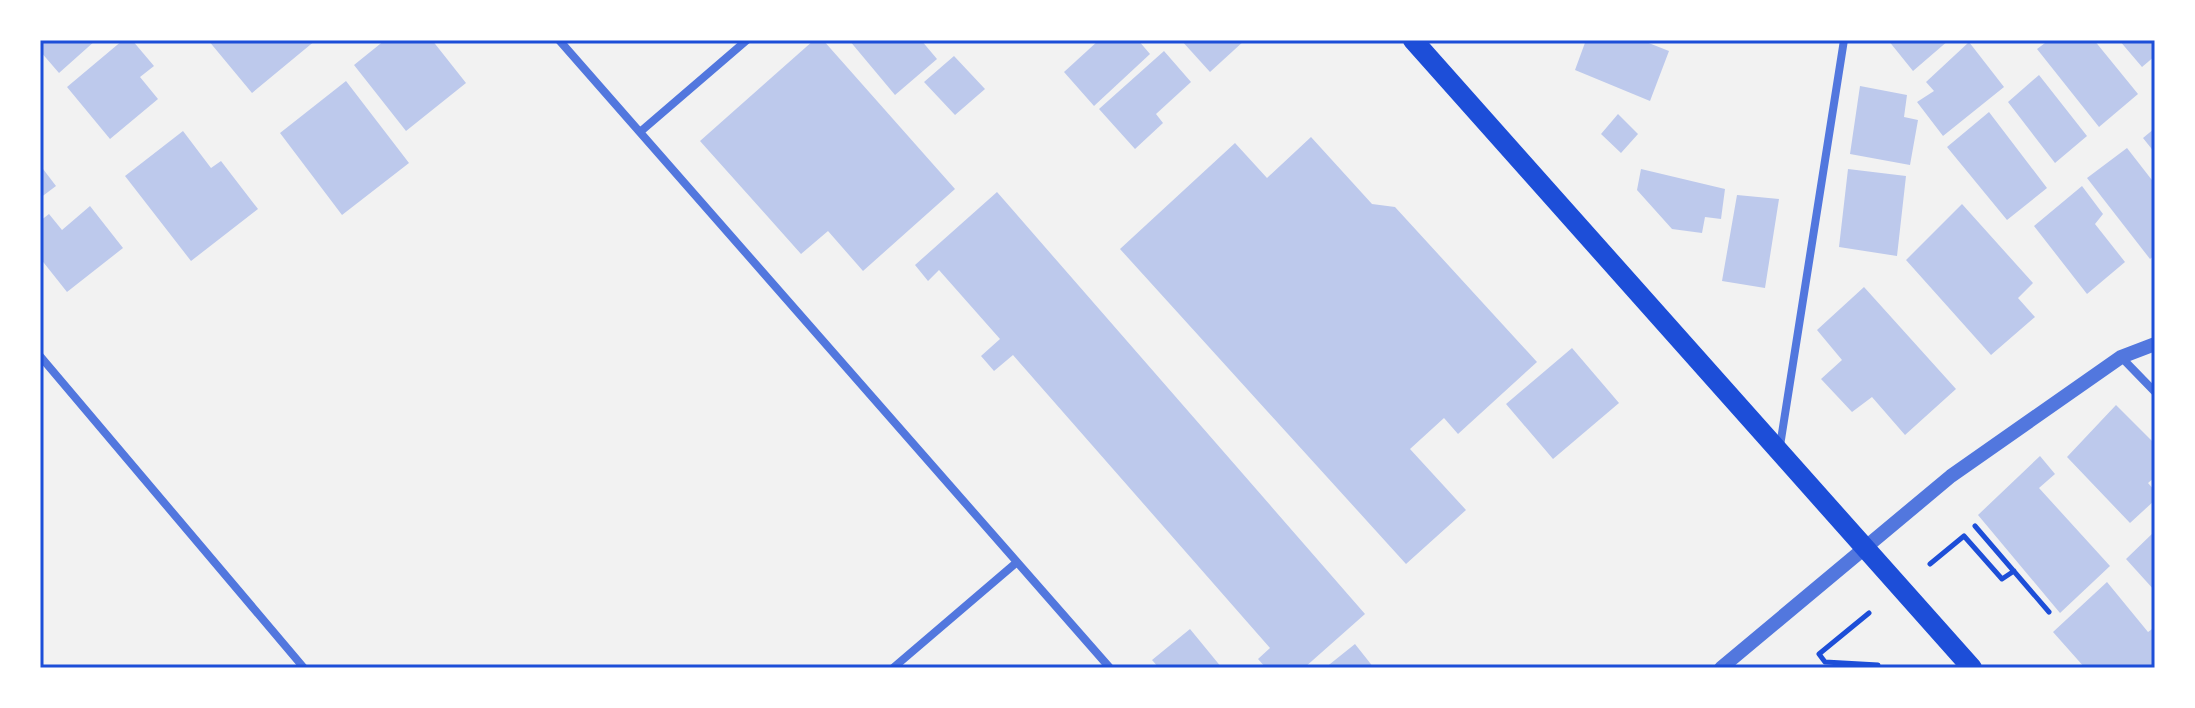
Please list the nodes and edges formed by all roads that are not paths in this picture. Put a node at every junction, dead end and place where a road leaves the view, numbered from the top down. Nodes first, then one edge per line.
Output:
1 (559, 40) edge
2 (747, 40) edge
3 (1413, 40) edge
4 (1844, 40) edge
5 (640, 132) junction
6 (2155, 344) edge
7 (40, 356) edge
8 (2121, 357) junction
9 (2155, 392) edge
10 (1779, 451) junction
11 (1866, 548) junction
12 (1017, 562) junction
13 (304, 668) edge
14 (893, 668) edge
15 (1110, 668) edge
16 (1721, 668) edge
17 (1972, 668) edge

1 - 5 street
2 - 5 street
3 - 10 main road
4 - 10 street
5 - 12 street
6 - 8 street
7 - 13 street
8 - 9 street
8 - 11 street
10 - 11 main road
11 - 16 street
11 - 17 main road
12 - 14 street
12 - 15 street

